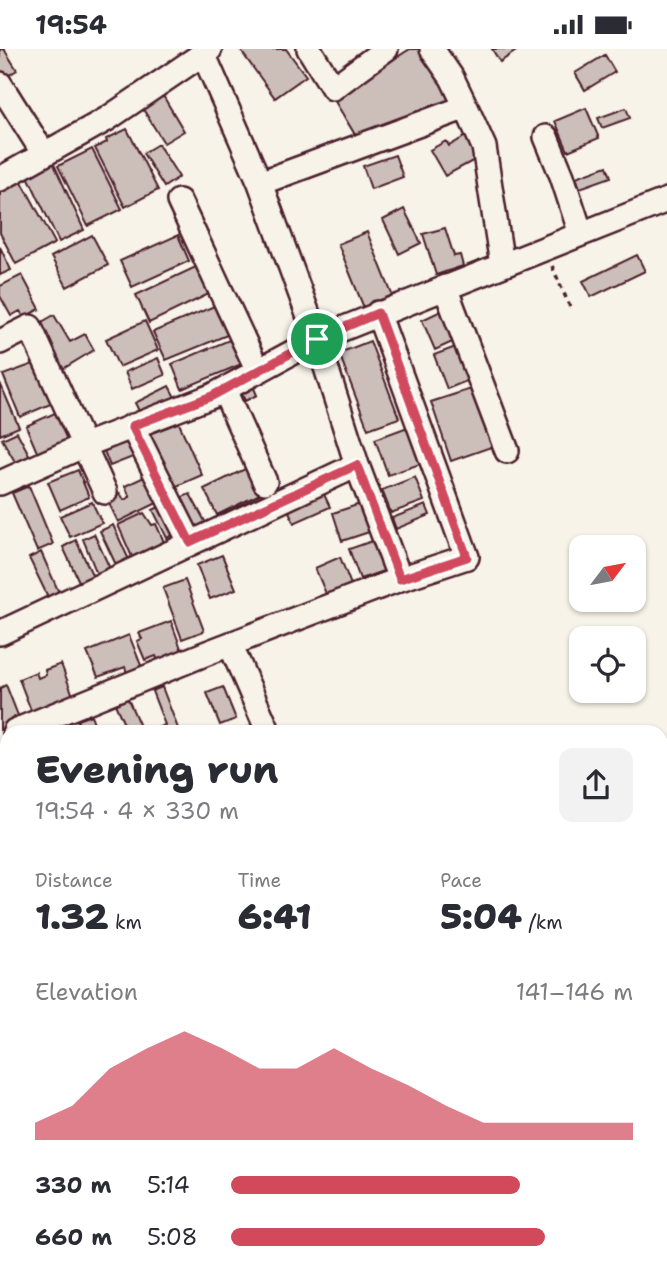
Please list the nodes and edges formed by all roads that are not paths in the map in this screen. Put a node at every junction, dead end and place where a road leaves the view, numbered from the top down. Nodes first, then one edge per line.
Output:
1 (309, 49) edge
2 (386, 49) edge
3 (432, 49) edge
4 (207, 51) edge
5 (0, 84) edge
6 (466, 107) junction
7 (546, 137) dead end
8 (44, 155) junction
9 (0, 179) edge
10 (260, 183) junction
11 (179, 201) dead end
12 (667, 201) edge
13 (581, 235) junction
14 (502, 265) junction
15 (445, 287) junction
16 (378, 313) junction
17 (317, 339) junction
18 (0, 342) edge
19 (258, 371) junction
20 (224, 390) junction
21 (132, 426) junction
22 (85, 445) junction
23 (507, 450) dead end
24 (357, 465) junction
25 (0, 482) edge
26 (265, 482) dead end
27 (105, 492) dead end
28 (190, 542) junction
29 (400, 579) junction
30 (0, 633) edge
31 (230, 644) junction
32 (30, 725) edge
33 (265, 725) edge

1 - 2 street
3 - 6 street
4 - 8 street
4 - 10 street
5 - 8 street
6 - 10 street
6 - 14 street
7 - 13 street
8 - 9 street
10 - 17 street
11 - 19 street
12 - 13 street
13 - 14 street
14 - 15 street
15 - 16 street
15 - 23 street
16 - 17 street
16 - 29 street
17 - 19 street
17 - 24 street
18 - 22 street
19 - 20 street
20 - 21 street
20 - 26 street
21 - 22 street
21 - 28 street
22 - 25 street
22 - 27 street
24 - 28 street
24 - 29 street
28 - 30 street
29 - 31 street
31 - 32 street
31 - 33 street

